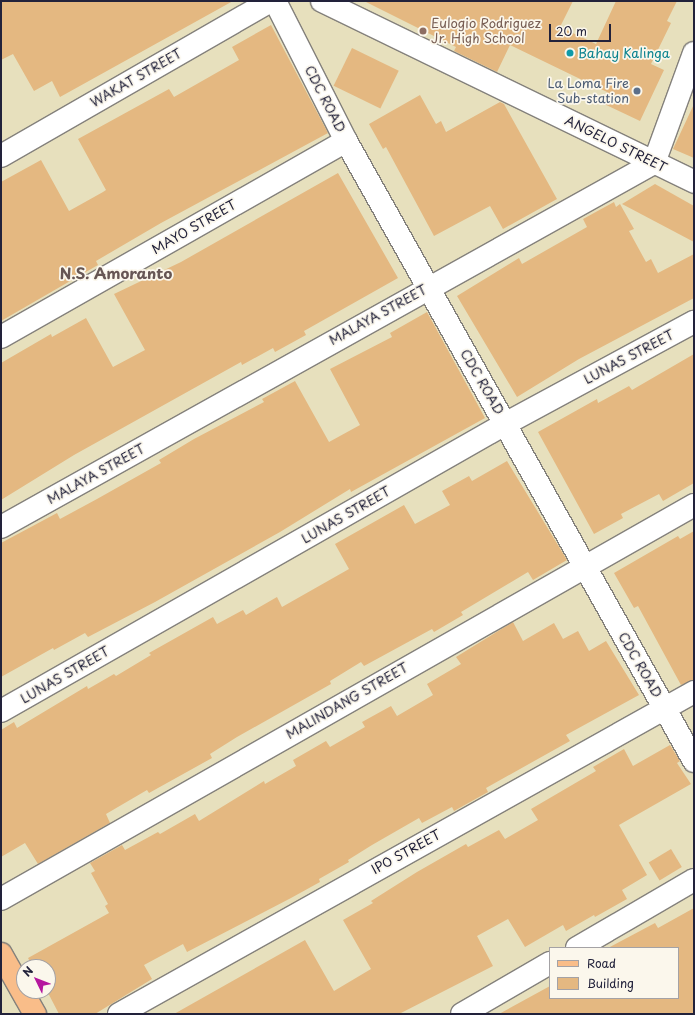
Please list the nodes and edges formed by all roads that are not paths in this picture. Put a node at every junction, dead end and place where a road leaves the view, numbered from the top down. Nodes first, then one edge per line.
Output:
1 (271, 1) edge
2 (275, 1) edge
3 (322, 1) edge
4 (694, 52) edge
5 (346, 141) junction
6 (1, 156) edge
7 (654, 163) junction
8 (694, 182) edge
9 (428, 287) junction
10 (694, 322) edge
11 (1, 337) edge
12 (505, 424) junction
13 (694, 505) edge
14 (1, 526) edge
15 (583, 566) junction
16 (694, 692) edge
17 (664, 707) junction
18 (1, 711) edge
19 (694, 761) edge
20 (694, 880) edge
21 (1, 898) edge
22 (579, 947) edge
23 (1, 954) edge
24 (549, 964) edge
25 (35, 1014) edge
26 (118, 1014) edge
27 (462, 1014) edge

1 - 6 street, WAKAT STREET
2 - 5 street, CDC ROAD
3 - 7 street, ANGELO STREET
4 - 7 street
5 - 9 street, CDC ROAD
5 - 11 street, MAYO STREET
7 - 8 street, ANGELO STREET
7 - 9 street, MALAYA STREET
9 - 12 street, CDC ROAD
9 - 14 street, MALAYA STREET
10 - 12 street, LUNAS STREET
12 - 15 street, CDC ROAD
12 - 18 street, LUNAS STREET
13 - 15 street, MALINDANG STREET
15 - 17 street, CDC ROAD
15 - 21 street, MALINDANG STREET
16 - 17 street, IPO STREET
17 - 19 street, CDC ROAD
17 - 26 street, IPO STREET
20 - 22 street
23 - 25 main road
24 - 27 street

